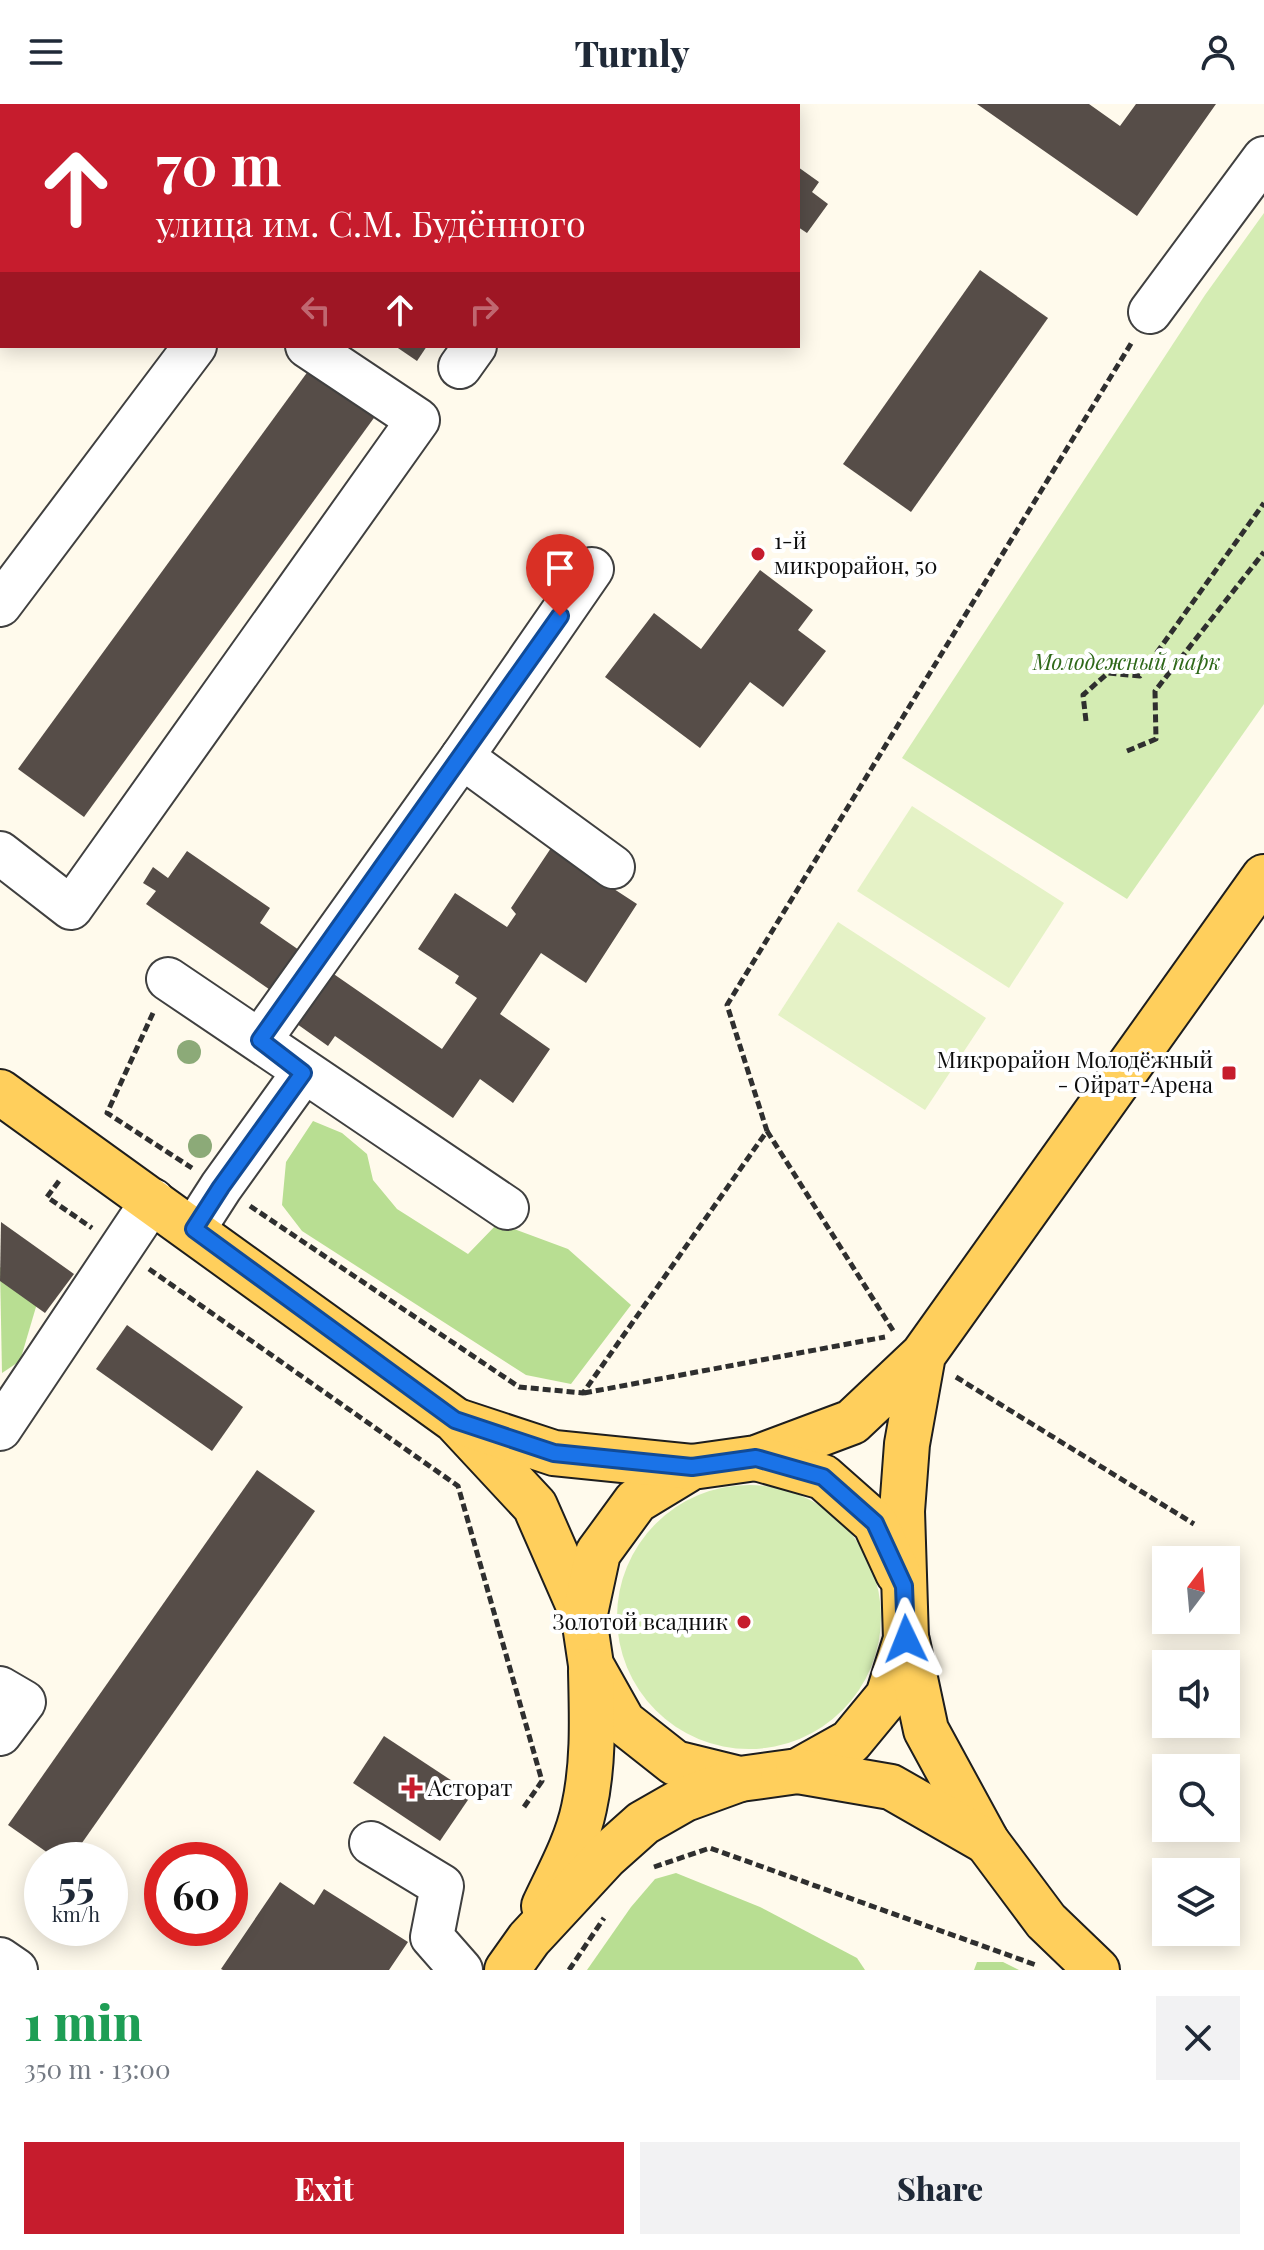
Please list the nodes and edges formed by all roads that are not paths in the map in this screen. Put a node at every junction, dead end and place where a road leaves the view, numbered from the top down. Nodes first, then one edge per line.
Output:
1 (1264, 158) edge
2 (1150, 312) road end
3 (193, 348) edge
4 (310, 348) edge
5 (592, 569) dead end
6 (0, 605) edge
7 (462, 757) junction
8 (0, 853) edge
9 (613, 867) dead end
10 (1264, 877) edge
11 (168, 979) dead end
12 (260, 1040) junction
13 (303, 1073) junction
14 (0, 1092) edge
15 (153, 1200) junction
16 (507, 1208) dead end
17 (194, 1229) junction
18 (938, 1365) junction
19 (455, 1420) junction
20 (0, 1429) edge
21 (756, 1458) junction
22 (692, 1467) junction
23 (904, 1586) junction
24 (584, 1618) junction
25 (906, 1639) junction
26 (591, 1665) junction
27 (0, 1688) edge
28 (0, 1734) edge
29 (798, 1771) junction
30 (740, 1779) junction
31 (987, 1842) junction
32 (371, 1843) dead end
33 (518, 1954) edge
34 (0, 1959) edge
35 (16, 1970) edge
36 (461, 1970) edge
37 (1097, 1970) edge

1 - 2 street
3 - 6 street
4 - 8 street
5 - 7 street
7 - 9 street
7 - 12 street
10 - 18 main road
11 - 12 street
12 - 13 street
13 - 16 street
13 - 17 street
14 - 15 main road
15 - 17 main road
15 - 20 street
17 - 19 main road
18 - 21 main road
18 - 23 main road
19 - 22 main road
19 - 24 main road
21 - 22 main road
21 - 23 main road
22 - 24 main road
23 - 25 main road
24 - 26 main road
25 - 29 main road
25 - 31 main road
26 - 30 main road
26 - 33 main road
27 - 28 street
29 - 30 main road
29 - 31 main road
30 - 33 main road
31 - 37 main road
32 - 36 street
34 - 35 street

